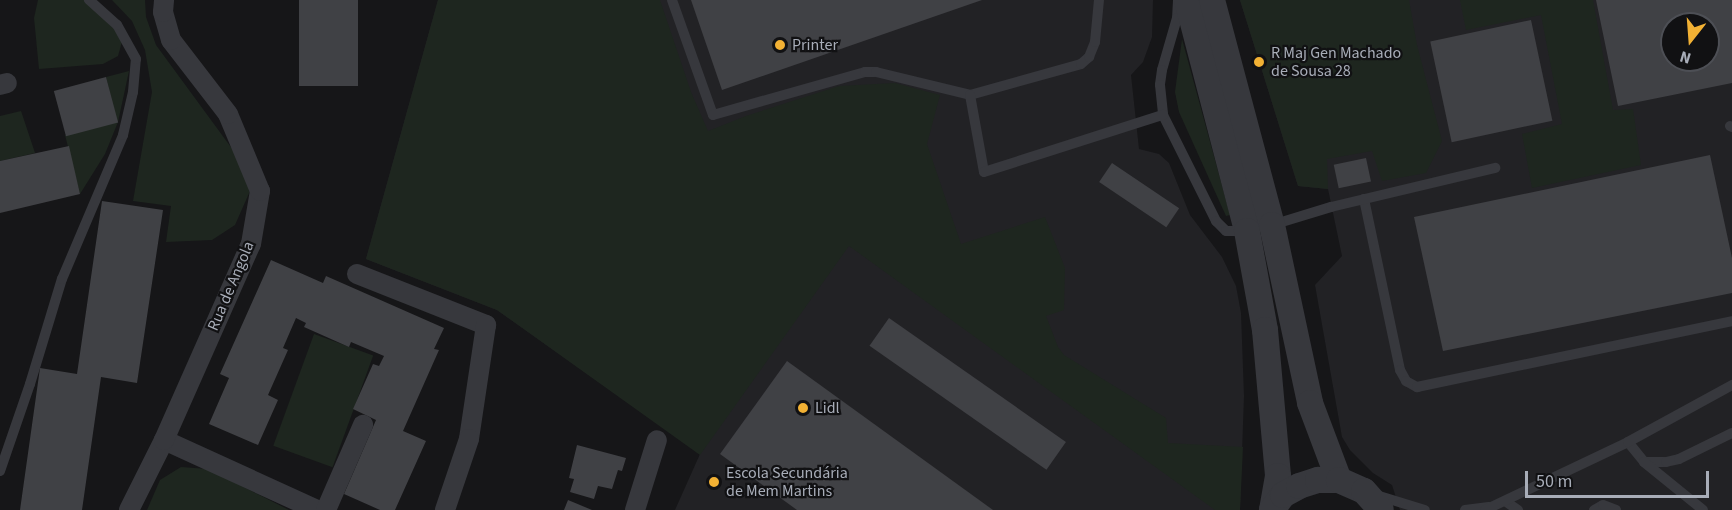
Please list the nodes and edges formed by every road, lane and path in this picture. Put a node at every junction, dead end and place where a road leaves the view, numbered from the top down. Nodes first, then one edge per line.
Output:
1 (89, 0) edge
2 (164, 0) edge
3 (672, 0) edge
4 (1099, 0) edge
5 (1178, 0) edge
6 (1187, 0) edge
7 (1212, 0) edge
8 (970, 95) junction
9 (1162, 115) junction
10 (1495, 168) dead end
11 (1364, 200) junction
12 (1260, 228) junction
13 (357, 274) dead end
14 (1732, 321) edge
15 (1732, 385) edge
16 (363, 425) dead end
17 (1732, 434) edge
18 (164, 440) junction
19 (657, 440) dead end
20 (1628, 442) junction
21 (1644, 462) junction
22 (0, 471) edge
23 (1339, 480) junction
24 (1364, 491) junction
25 (1505, 501) junction
26 (1487, 509) edge
27 (129, 510) edge
28 (317, 510) edge
29 (326, 510) edge
30 (445, 510) edge
31 (636, 510) edge
32 (1272, 510) edge
33 (1381, 510) edge
34 (1425, 510) edge
35 (1465, 510) edge
36 (1518, 510) edge
37 (1594, 510) edge
38 (1616, 510) edge
39 (1703, 510) edge

1 - 22 lane
2 - 18 street, Rua de Angola
3 - 8 lane
4 - 8 lane
5 - 9 lane
6 - 12 street
7 - 12 street
8 - 9 lane
9 - 12 lane
10 - 11 lane
11 - 12 lane
11 - 14 lane
12 - 23 street
12 - 32 street
13 - 30 street
15 - 20 lane
16 - 29 street
17 - 21 lane
18 - 27 street, Rua de Angola
18 - 28 street
19 - 31 street
20 - 21 lane
20 - 25 lane
21 - 39 lane
23 - 24 street
23 - 32 street
24 - 33 street
24 - 34 lane
25 - 26 lane
25 - 36 lane
26 - 35 lane
37 - 38 lane

